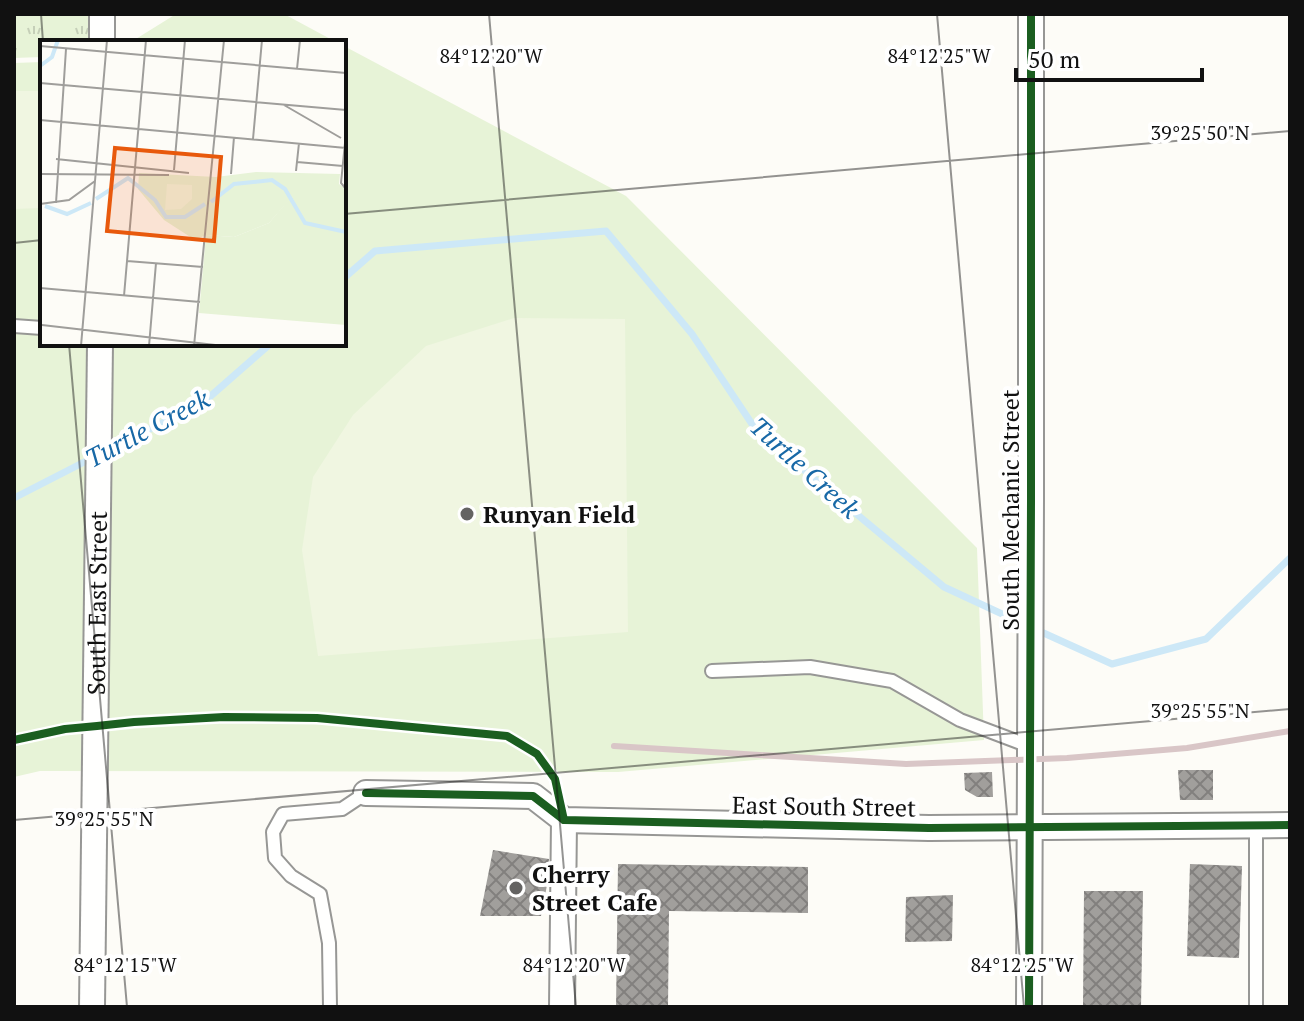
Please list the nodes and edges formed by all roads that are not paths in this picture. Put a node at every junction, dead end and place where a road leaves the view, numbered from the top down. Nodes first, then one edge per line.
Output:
1 (102, 14) edge
2 (1031, 14) edge
3 (102, 40) edge
4 (14, 326) edge
5 (40, 328) edge
6 (100, 346) edge
7 (712, 671) dead end
8 (1029, 746) junction
9 (366, 793) joint
10 (564, 820) junction
11 (1256, 825) junction
12 (1290, 825) edge
13 (1029, 827) junction
14 (92, 1007) edge
15 (330, 1007) edge
16 (562, 1007) edge
17 (1029, 1007) edge
18 (1256, 1007) edge

1 - 3 street
2 - 8 street, South Mechanic Street
4 - 5 lane
6 - 14 street, South East Street
7 - 8 lane
8 - 13 street, South Mechanic Street
9 - 10 street
9 - 15 lane
10 - 13 street, East South Street
10 - 16 street
11 - 12 street, East South Street
11 - 13 street, East South Street
11 - 18 lane
13 - 17 street, South Mechanic Street

